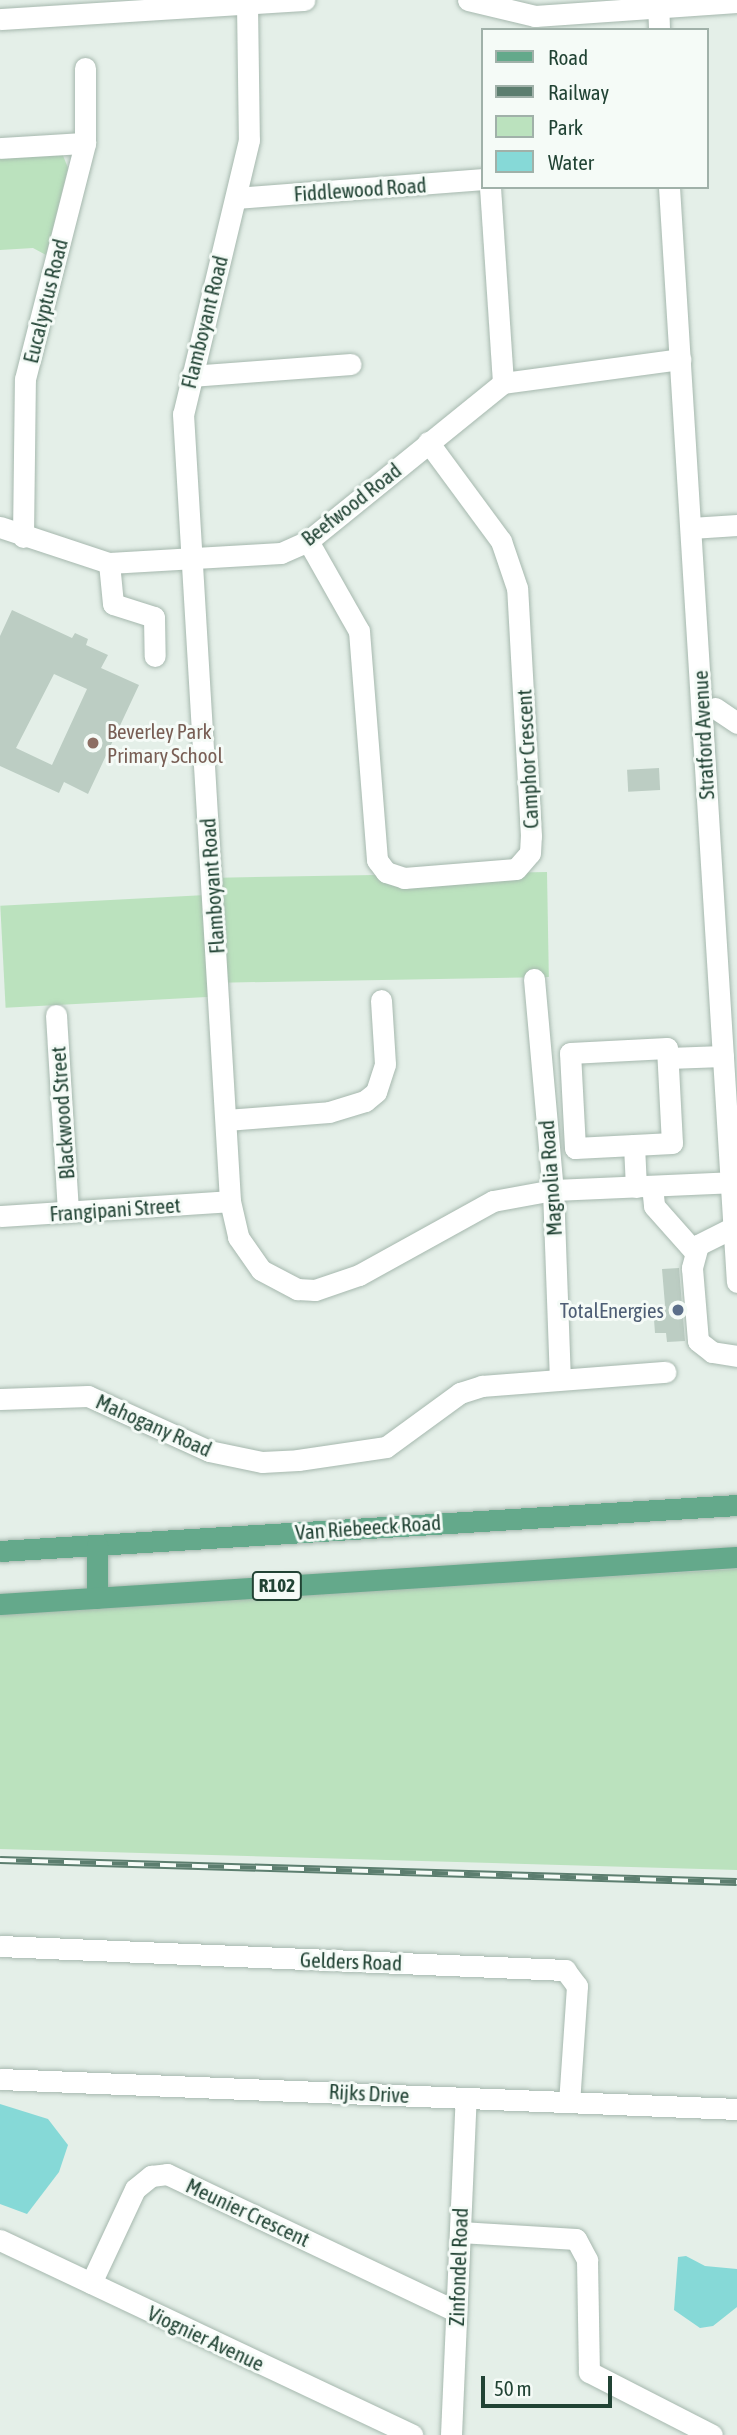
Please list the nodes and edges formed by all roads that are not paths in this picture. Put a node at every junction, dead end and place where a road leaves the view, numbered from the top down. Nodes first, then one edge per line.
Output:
1 (304, 0) edge
2 (468, 0) edge
3 (737, 2) edge
4 (247, 4) junction
5 (658, 4) edge
6 (0, 19) edge
7 (659, 28) edge
8 (85, 68) dead end
9 (85, 143) junction
10 (0, 148) edge
11 (482, 178) edge
12 (490, 189) edge
13 (669, 189) edge
14 (236, 198) junction
15 (680, 359) junction
16 (351, 364) dead end
17 (191, 376) junction
18 (503, 383) junction
19 (428, 442) junction
20 (737, 525) edge
21 (0, 527) edge
22 (691, 528) junction
23 (23, 537) junction
24 (308, 541) junction
25 (192, 561) junction
26 (108, 563) junction
27 (155, 656) dead end
28 (715, 708) dead end
29 (737, 723) edge
30 (534, 979) dead end
31 (381, 1000) dead end
32 (55, 1015) dead end
33 (723, 1056) junction
34 (668, 1058) junction
35 (226, 1120) junction
36 (634, 1145) junction
37 (734, 1182) edge
38 (644, 1186) junction
39 (553, 1191) junction
40 (230, 1202) junction
41 (68, 1211) junction
42 (0, 1216) edge
43 (734, 1227) junction
44 (694, 1251) junction
45 (737, 1282) edge
46 (737, 1356) edge
47 (665, 1372) dead end
48 (560, 1378) junction
49 (0, 1399) edge
50 (737, 1504) edge
51 (97, 1545) junction
52 (0, 1551) edge
53 (737, 1557) edge
54 (97, 1598) junction
55 (0, 1604) edge
56 (0, 1946) edge
57 (0, 2079) edge
58 (466, 2098) junction
59 (569, 2102) junction
60 (737, 2109) edge
61 (460, 2232) junction
62 (0, 2240) edge
63 (91, 2283) junction
64 (456, 2311) junction
65 (412, 2435) edge
66 (451, 2435) edge
67 (712, 2435) edge

1 - 4 street
2 - 5 street
3 - 5 street
4 - 6 street
4 - 14 street, Flamboyant Road
5 - 7 street
8 - 9 street, Eucalyptus Road
9 - 10 street
9 - 23 street, Eucalyptus Road
11 - 14 street, Fiddlewood Road
12 - 18 street
13 - 15 street, Stratford Avenue
14 - 17 street, Flamboyant Road
15 - 18 street
15 - 22 street, Stratford Avenue
16 - 17 street
17 - 25 street, Flamboyant Road
18 - 19 street, Beefwood Road
19 - 24 street, Beefwood Road
19 - 24 street, Camphor Crescent
20 - 22 street
21 - 23 street, Beefwood Road
22 - 33 street, Stratford Avenue
23 - 26 street, Beefwood Road
24 - 25 street, Beefwood Road
25 - 26 street, Beefwood Road
25 - 35 street, Flamboyant Road
26 - 27 street
28 - 29 street
30 - 39 street, Magnolia Road
31 - 35 street
32 - 41 street, Blackwood Street
33 - 34 street
33 - 37 street, Stratford Avenue
34 - 36 street
34 - 36 street
35 - 40 street, Flamboyant Road
36 - 38 street
37 - 38 street, Flamboyant Road
37 - 43 street, Stratford Avenue
38 - 39 street, Flamboyant Road
38 - 44 street
39 - 40 street, Flamboyant Road
39 - 48 street, Magnolia Road
40 - 41 street, Frangipani Street
41 - 42 street, Frangipani Street
43 - 44 street
43 - 45 street, Stratford Avenue
44 - 46 street
47 - 48 street, Mahogany Road
48 - 49 street, Mahogany Road
50 - 51 main road, Van Riebeeck Road
51 - 52 main road, Van Riebeeck Road
51 - 54 main road
53 - 54 main road, R102
54 - 55 main road, R102
56 - 59 street, Gelders Road
57 - 58 street, Rijks Drive
58 - 59 street, Rijks Drive
58 - 61 street, Zinfondel Road
59 - 60 street, Rijks Drive
61 - 64 street, Zinfondel Road
61 - 67 street
62 - 63 street, Viognier Avenue
63 - 64 street, Meunier Crescent
63 - 65 street, Viognier Avenue
64 - 66 street, Zinfondel Road

